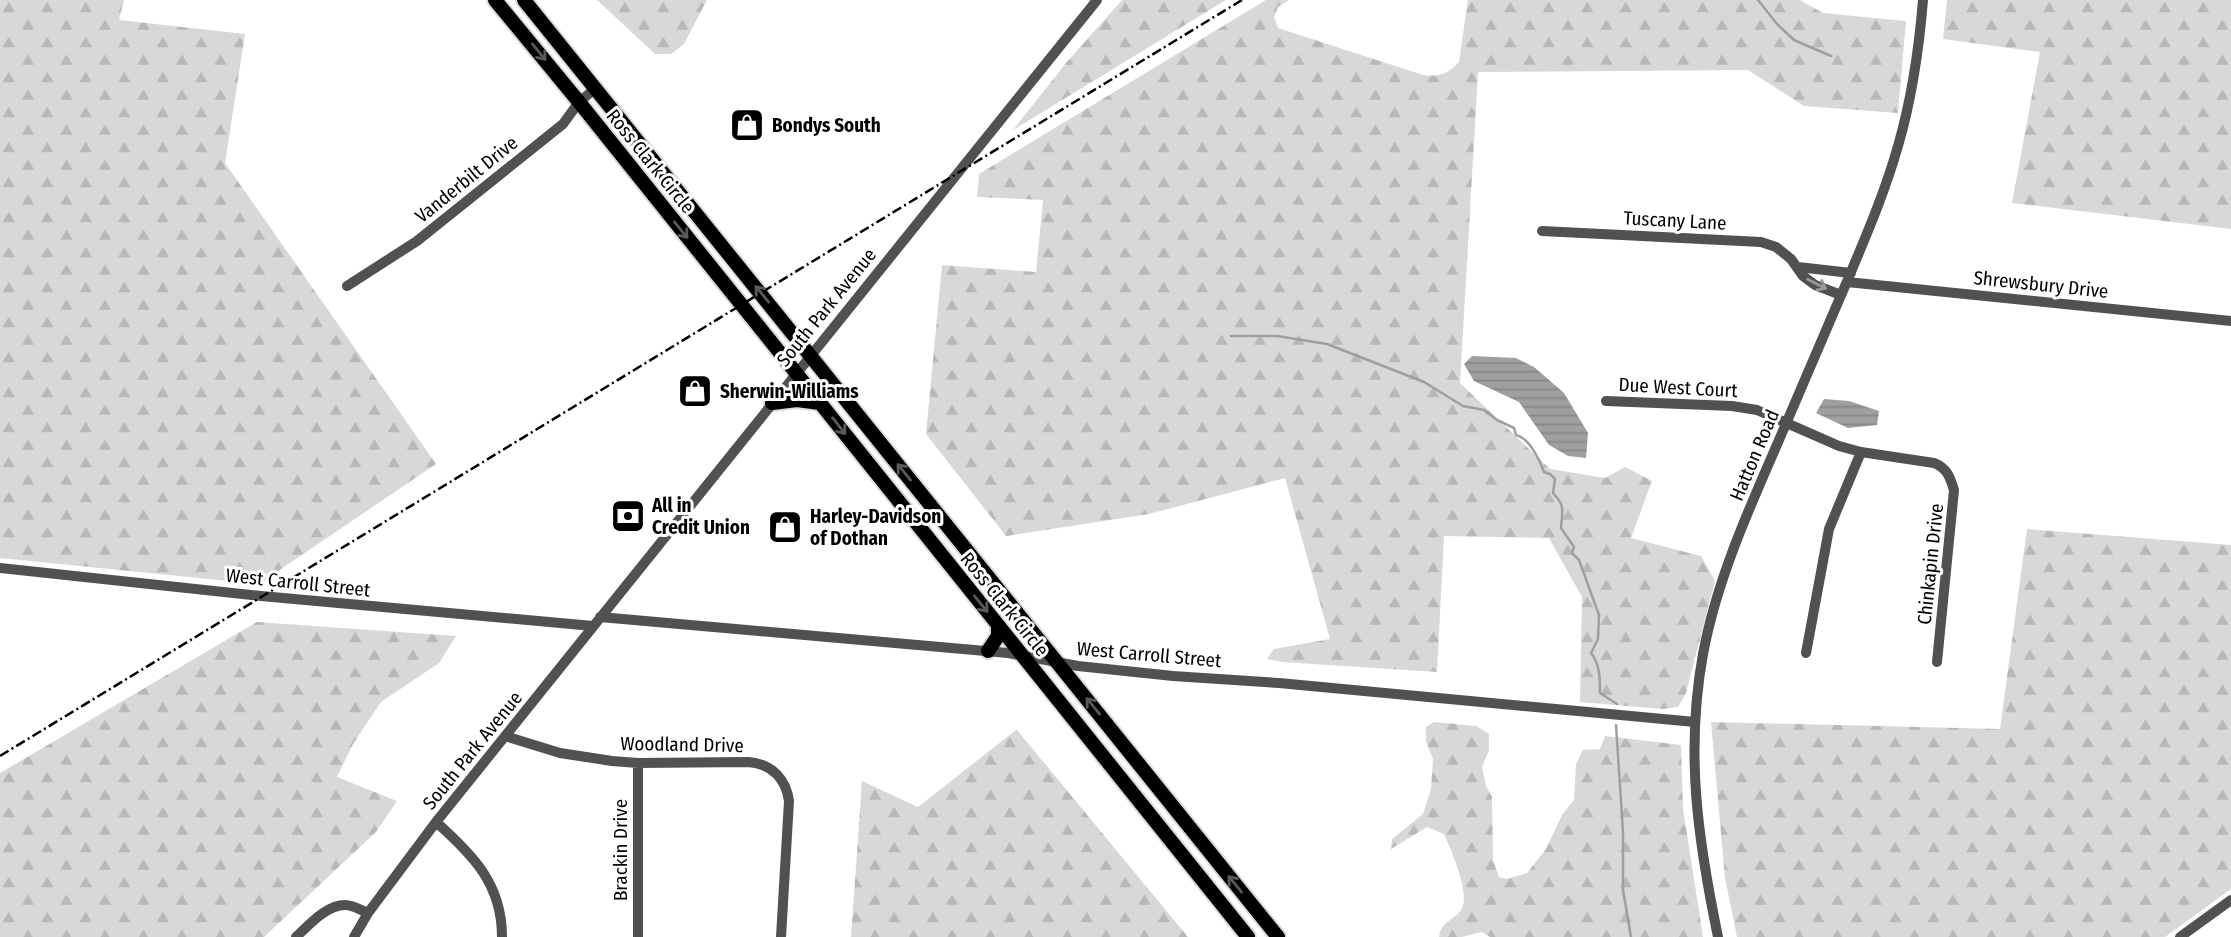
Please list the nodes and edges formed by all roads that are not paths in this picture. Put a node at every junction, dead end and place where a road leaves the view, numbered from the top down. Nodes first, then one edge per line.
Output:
1 (495, 0) edge
2 (524, 0) edge
3 (1097, 0) edge
4 (1923, 0) edge
5 (596, 88) junction
6 (579, 102) junction
7 (1542, 231) dead end
8 (1798, 267) junction
9 (1849, 277) junction
10 (347, 286) dead end
11 (1842, 295) junction
12 (2231, 321) edge
13 (812, 356) junction
14 (796, 373) junction
15 (1606, 401) dead end
16 (772, 403) junction
17 (820, 403) junction
18 (1786, 423) junction
19 (881, 443) junction
20 (1861, 452) junction
21 (864, 458) junction
22 (970, 554) junction
23 (0, 568) edge
24 (952, 568) junction
25 (597, 621) junction
26 (998, 625) junction
27 (988, 651) junction
28 (1806, 653) dead end
29 (1022, 656) junction
30 (1937, 662) dead end
31 (1058, 663) junction
32 (1695, 722) junction
33 (505, 736) junction
34 (638, 763) junction
35 (436, 822) junction
36 (2231, 900) edge
37 (368, 913) junction
38 (296, 937) edge
39 (354, 937) edge
40 (502, 937) edge
41 (638, 937) edge
42 (781, 937) edge
43 (1248, 937) edge
44 (1278, 937) edge
45 (1718, 937) edge
46 (2180, 937) edge

1 -> 6 highway, Ross Clark Circle
2 - 5 highway, Ross Clark Circle
3 - 13 street, South Park Avenue
4 - 9 street, Hatton Road
5 - 6 street, Vanderbilt Drive
13 -> 5 highway, Ross Clark Circle
6 - 10 street, Vanderbilt Drive
6 -> 14 highway, Ross Clark Circle
7 - 8 street, Tuscany Lane
8 - 9 street
8 -> 11 street, Tuscany Lane
9 - 11 street, Hatton Road
9 - 12 street, Shrewsbury Drive
11 - 18 street, Hatton Road
13 - 14 street, South Park Avenue
13 - 19 highway, Ross Clark Circle
14 - 16 street, South Park Avenue
14 - 17 highway, Ross Clark Circle
15 - 18 street, Due West Court
16 - 17 highway
16 - 25 street, South Park Avenue
17 -> 21 highway, Ross Clark Circle
18 - 20 street, Chinkapin Drive
18 - 32 street, Hatton Road
19 - 21 highway
22 -> 19 highway, Ross Clark Circle
20 - 28 street
20 - 30 street, Chinkapin Drive
21 - 24 highway, Ross Clark Circle
22 - 24 highway
22 - 31 highway, Ross Clark Circle
23 - 25 street, West Carroll Street
24 -> 26 highway, Ross Clark Circle
25 - 27 street, West Carroll Street
25 - 33 street, South Park Avenue
26 - 27 highway
26 - 29 highway, Ross Clark Circle
27 - 29 street, West Carroll Street
29 - 31 street, West Carroll Street
29 - 43 highway, Ross Clark Circle
31 - 32 street, West Carroll Street
44 -> 31 highway, Ross Clark Circle
32 - 45 street, Hatton Road
33 - 34 street, Woodland Drive
33 - 35 street, South Park Avenue
34 - 41 street, Brackin Drive
34 - 42 street, Woodland Drive
35 - 37 street, South Park Avenue
35 - 40 street
36 - 46 street
37 - 38 street
37 - 39 street, South Park Avenue

